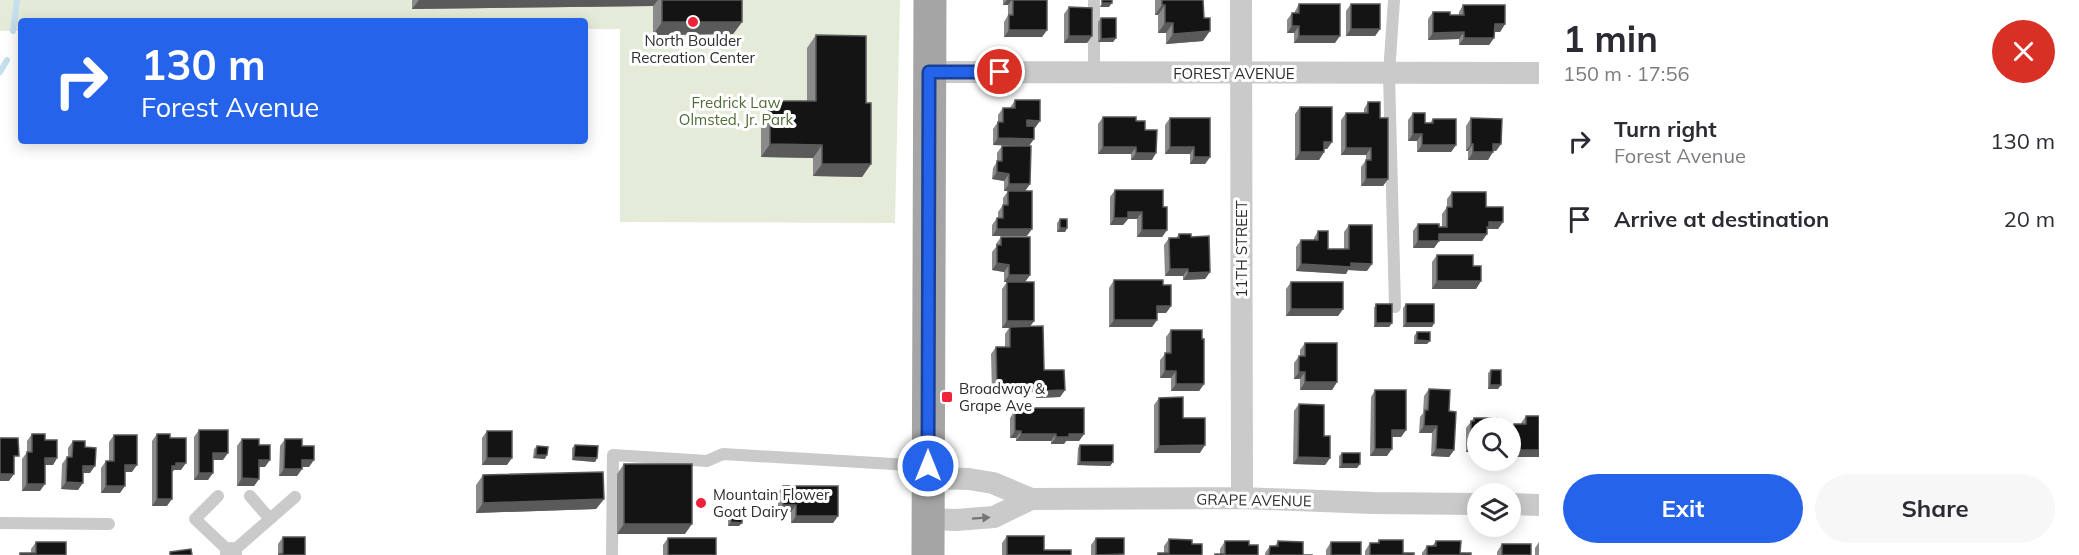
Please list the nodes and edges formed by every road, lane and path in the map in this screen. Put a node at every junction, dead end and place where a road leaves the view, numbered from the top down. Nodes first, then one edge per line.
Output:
1 (930, 0) edge
2 (1094, 0) edge
3 (1240, 0) edge
4 (1394, 0) edge
5 (929, 72) junction
6 (1094, 73) junction
7 (1539, 73) edge
8 (1241, 74) junction
9 (1389, 74) junction
10 (1395, 307) edge
11 (928, 472) junction
12 (218, 496) dead end
13 (250, 496) dead end
14 (295, 497) dead end
15 (1242, 498) junction
16 (1031, 499) junction
17 (1467, 504) edge
18 (1521, 504) edge
19 (1539, 504) edge
20 (270, 519) junction
21 (928, 519) junction
22 (0, 523) edge
23 (109, 524) dead end
24 (231, 554) edge
25 (612, 555) edge
26 (928, 555) edge

1 - 5 main road
2 - 6 lane
3 - 8 street, 11TH STREET
4 - 9 lane
5 - 6 street, FOREST AVENUE
5 - 11 main road
6 - 8 street, FOREST AVENUE
7 - 9 street, FOREST AVENUE
8 - 9 street, FOREST AVENUE
8 - 15 street, 11TH STREET
9 - 10 lane
11 - 16 street, GRAPE AVENUE
11 - 21 main road
11 - 25 lane
12 - 24 lane
13 - 20 lane
14 - 20 lane
15 - 16 street, GRAPE AVENUE
15 - 17 street, GRAPE AVENUE
21 -> 16 street, GRAPE AVENUE
18 - 19 street
20 - 24 lane
21 - 26 main road
22 - 23 lane

